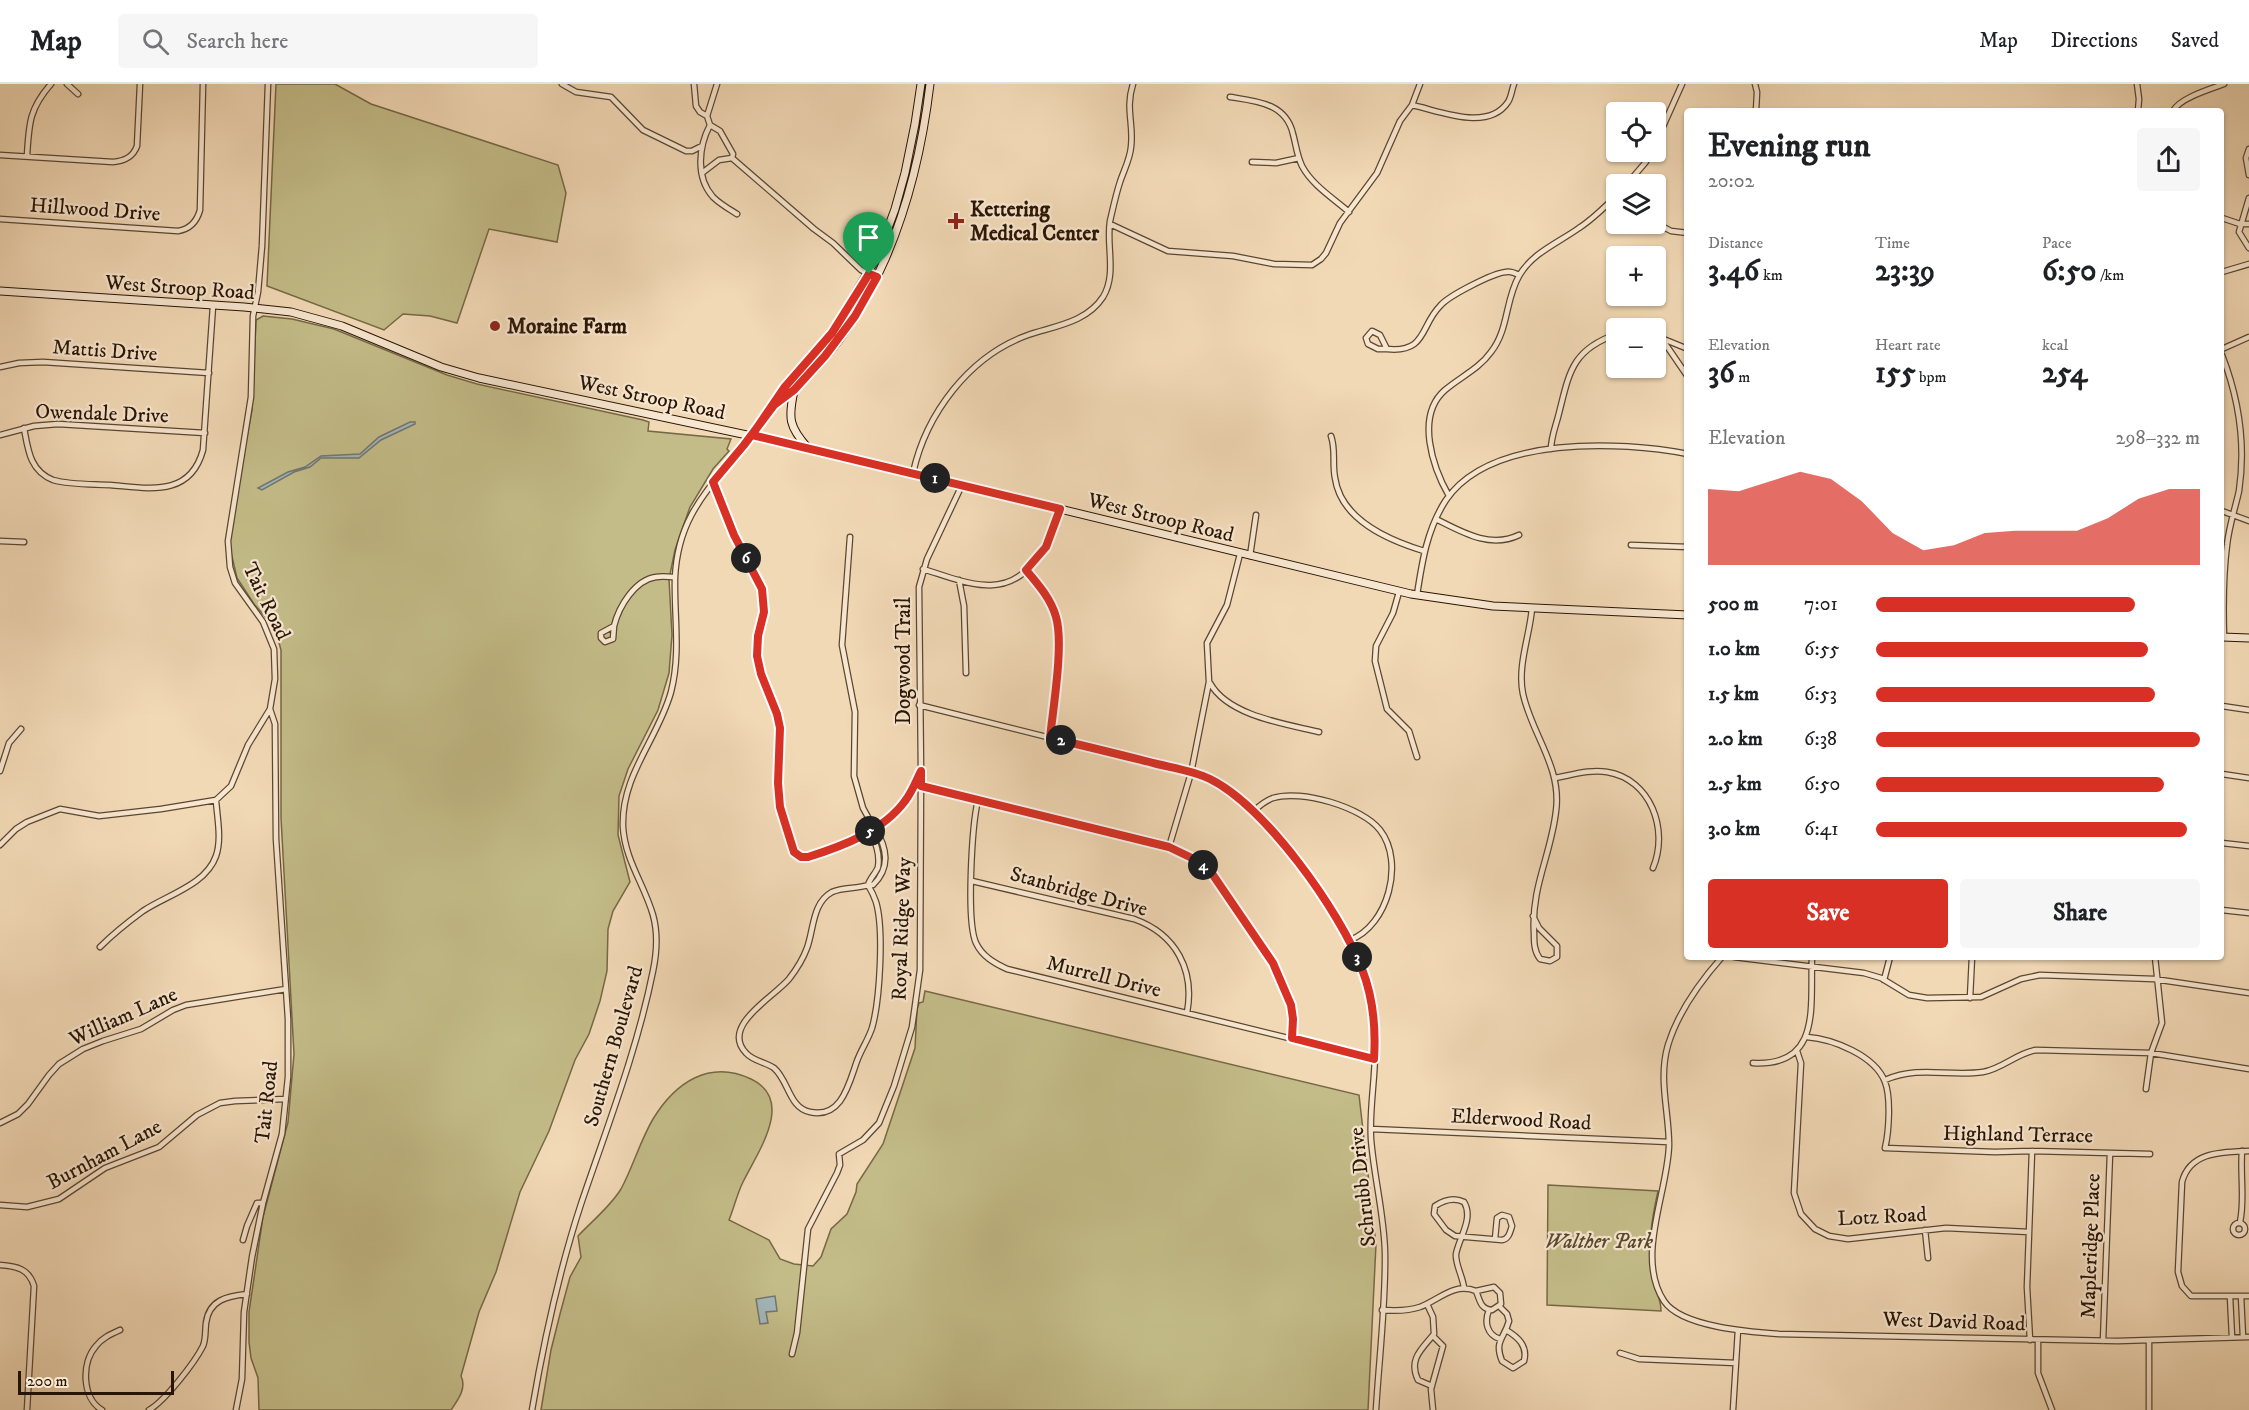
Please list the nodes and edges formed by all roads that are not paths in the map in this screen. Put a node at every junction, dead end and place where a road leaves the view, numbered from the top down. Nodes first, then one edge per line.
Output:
1 (51, 84) edge
2 (67, 84) edge
3 (140, 84) edge
4 (203, 84) edge
5 (268, 84) edge
6 (562, 84) edge
7 (694, 84) edge
8 (717, 84) edge
9 (921, 84) edge
10 (930, 84) edge
11 (1133, 84) edge
12 (1420, 84) edge
13 (1514, 84) edge
14 (1682, 84) edge
15 (1755, 84) edge
16 (2137, 84) edge
17 (2224, 84) edge
18 (78, 94) dead end
19 (1230, 97) dead end
20 (1413, 105) junction
21 (1756, 108) edge
22 (2138, 108) edge
23 (2174, 108) edge
24 (707, 116) junction
25 (1666, 120) edge
26 (710, 124) junction
27 (702, 146) junction
28 (2249, 149) edge
29 (0, 155) edge
30 (27, 156) junction
31 (732, 158) junction
32 (1299, 158) junction
33 (1252, 162) dead end
34 (1646, 162) edge
35 (702, 172) junction
36 (1636, 174) edge
37 (2249, 175) edge
38 (2249, 198) edge
39 (1606, 205) edge
40 (1349, 212) junction
41 (737, 214) dead end
42 (0, 219) edge
43 (2224, 219) edge
44 (2240, 224) junction
45 (2249, 224) edge
46 (1110, 225) junction
47 (1666, 229) edge
48 (1684, 233) edge
49 (2249, 248) edge
50 (2249, 264) edge
51 (2224, 271) edge
52 (869, 274) junction
53 (1519, 275) junction
54 (877, 277) junction
55 (0, 291) edge
56 (213, 306) junction
57 (255, 308) junction
58 (2249, 337) edge
59 (1606, 339) edge
60 (1666, 341) edge
61 (1666, 345) edge
62 (1684, 347) edge
63 (2224, 348) edge
64 (1387, 349) junction
65 (2224, 361) edge
66 (0, 367) edge
67 (1684, 371) edge
68 (209, 373) junction
69 (794, 390) junction
70 (774, 405) junction
71 (24, 428) junction
72 (205, 433) junction
73 (0, 435) edge
74 (752, 435) junction
75 (1331, 436) dead end
76 (808, 448) junction
77 (1551, 449) junction
78 (1684, 453) edge
79 (913, 473) junction
80 (713, 482) junction
81 (962, 485) junction
82 (1449, 496) junction
83 (1060, 509) junction
84 (2224, 512) edge
85 (1256, 515) dead end
86 (2232, 515) junction
87 (1436, 519) junction
88 (2249, 521) edge
89 (1519, 535) dead end
90 (850, 537) dead end
91 (0, 541) edge
92 (24, 542) dead end
93 (1631, 545) dead end
94 (1684, 547) edge
95 (1424, 551) junction
96 (1240, 554) junction
97 (1250, 556) junction
98 (923, 569) junction
99 (1026, 570) junction
100 (2224, 572) edge
101 (675, 577) junction
102 (959, 580) junction
103 (1399, 592) junction
104 (1417, 595) junction
105 (1532, 608) junction
106 (1684, 615) edge
107 (614, 626) dead end
108 (2224, 637) edge
109 (2249, 638) edge
110 (966, 673) dead end
111 (1209, 682) junction
112 (919, 705) junction
113 (2224, 706) edge
114 (270, 709) junction
115 (2249, 710) edge
116 (21, 729) dead end
117 (1319, 732) dead end
118 (1050, 738) junction
119 (1418, 757) dead end
120 (0, 771) edge
121 (921, 771) junction
122 (1191, 773) junction
123 (2224, 774) edge
124 (1556, 778) junction
125 (2249, 778) edge
126 (921, 786) junction
127 (216, 800) junction
128 (978, 800) junction
129 (1254, 811) junction
130 (875, 828) junction
131 (869, 832) junction
132 (879, 834) junction
133 (873, 838) junction
134 (1, 841) edge
135 (2224, 843) edge
136 (2249, 846) edge
137 (1169, 847) junction
138 (877, 854) junction
139 (886, 855) junction
140 (1653, 868) dead end
141 (878, 875) junction
142 (972, 881) junction
143 (868, 885) junction
144 (2224, 910) edge
145 (2249, 913) edge
146 (1533, 916) junction
147 (1350, 940) junction
148 (100, 946) dead end
149 (1720, 960) edge
150 (1757, 960) edge
151 (1812, 960) edge
152 (1889, 960) edge
153 (1972, 960) edge
154 (2155, 960) edge
155 (1811, 967) junction
156 (2158, 979) junction
157 (1884, 980) junction
158 (286, 989) junction
159 (2249, 993) edge
160 (1970, 998) junction
161 (1186, 1013) junction
162 (1807, 1037) junction
163 (1292, 1038) junction
164 (1797, 1052) junction
165 (2151, 1053) junction
166 (1374, 1059) junction
167 (1753, 1063) dead end
168 (2249, 1069) edge
169 (1885, 1080) junction
170 (2146, 1089) dead end
171 (286, 1099) junction
172 (0, 1123) edge
173 (1371, 1129) junction
174 (1669, 1142) junction
175 (1885, 1148) junction
176 (2032, 1150) junction
177 (2242, 1151) junction
178 (2249, 1151) edge
179 (2110, 1153) junction
180 (1879, 1154) dead end
181 (2150, 1154) dead end
182 (263, 1203) junction
183 (0, 1205) edge
184 (2240, 1222) dead end
185 (1925, 1230) junction
186 (2029, 1232) junction
187 (1462, 1238) junction
188 (1495, 1239) junction
189 (243, 1240) dead end
190 (1928, 1258) dead end
191 (0, 1265) edge
192 (1464, 1288) junction
193 (1476, 1291) junction
194 (247, 1294) junction
195 (2241, 1296) junction
196 (2249, 1296) edge
197 (2230, 1297) junction
198 (1426, 1304) junction
199 (1499, 1306) junction
200 (1489, 1310) junction
201 (1382, 1311) junction
202 (120, 1330) dead end
203 (1506, 1330) junction
204 (1738, 1330) junction
205 (1433, 1336) junction
206 (2232, 1336) junction
207 (2242, 1337) junction
208 (2249, 1337) edge
209 (1500, 1339) junction
210 (2030, 1340) junction
211 (2038, 1340) junction
212 (2103, 1341) junction
213 (2149, 1341) junction
214 (1620, 1353) dead end
215 (792, 1354) dead end
216 (1736, 1363) junction
217 (1432, 1386) junction
218 (27, 1410) edge
219 (102, 1410) edge
220 (149, 1410) edge
221 (236, 1410) edge
222 (532, 1410) edge
223 (1376, 1410) edge
224 (1433, 1410) edge
225 (1733, 1410) edge
226 (2052, 1410) edge
227 (2149, 1410) edge

1 - 30 street
2 - 18 street
3 - 30 street
4 - 42 street, Hillwood Drive
5 - 57 street, Tait Road
6 - 27 street
7 - 24 street
8 - 24 street
9 - 52 main road, Southern Boulevard
10 - 54 main road, Southern Boulevard
11 - 46 street
12 - 20 street
13 - 20 street
14 - 25 street
15 - 21 street
16 - 22 street
17 - 23 street
19 - 32 street
20 - 40 street
24 - 26 street
26 - 27 street
26 - 31 street
27 - 35 street
28 - 37 street
29 - 30 street
31 - 35 street
31 - 52 street
32 - 33 street
32 - 40 street
34 - 36 street
35 - 41 street
38 - 44 street
39 - 53 street
40 - 46 street
43 - 44 street
44 - 45 street
44 - 49 street
46 - 79 street
47 - 48 street
50 - 51 street
52 - 54 street
52 - 70 main road, Southern Boulevard
53 - 64 street
53 - 82 street
54 - 69 main road, Southern Boulevard
55 - 56 main road, West Stroop Road
56 - 57 main road, West Stroop Road
56 - 68 street
57 - 74 main road, West Stroop Road
57 - 114 street, Tait Road
58 - 63 street
59 - 77 street
60 - 62 street
61 - 67 street
64 - 64 street
65 - 86 street
66 - 68 street, Mattis Drive
68 - 72 street
69 - 70 main road, Southern Boulevard
69 - 76 main road
70 - 74 main road, Southern Boulevard
71 - 72 street, Owendale Drive
71 - 72 street
71 - 73 street, Owendale Drive
74 - 76 main road, West Stroop Road
74 - 80 street, Southern Boulevard
75 - 95 street
76 - 79 main road, West Stroop Road
77 - 78 street
77 - 82 street
79 - 81 main road, West Stroop Road
80 - 101 street, Southern Boulevard
80 - 131 street
81 - 83 main road, West Stroop Road
81 - 98 street, Dogwood Trail
82 - 87 street
83 - 96 main road, West Stroop Road
83 - 99 street
84 - 86 street
85 - 97 street
86 - 88 street
86 - 100 street
87 - 89 street
87 - 95 street
90 - 130 street, Royal Ridge Way
91 - 92 street
93 - 94 street
95 - 104 street
96 - 97 main road, West Stroop Road
96 - 111 street
97 - 103 main road, West Stroop Road
98 - 102 street
98 - 112 street, Dogwood Trail
99 - 102 street
99 - 118 street
101 - 107 street
101 - 222 street, Southern Boulevard
102 - 110 street
103 - 104 main road, West Stroop Road
103 - 119 street
104 - 105 main road, West Stroop Road
105 - 106 main road, West Stroop Road
105 - 124 street
108 - 109 main road
111 - 117 street
111 - 122 street
112 - 118 street, Schrubb Drive
112 - 121 street, Dogwood Trail
113 - 115 street
114 - 127 street
114 - 158 street, Tait Road
116 - 120 street
118 - 122 street, Schrubb Drive
121 - 126 street, Royal Ridge Way
121 - 130 street, Dogwood Trail
122 - 129 street, Schrubb Drive
122 - 137 street
123 - 125 street
124 - 140 street
124 - 146 street
126 - 128 street
126 - 215 street, Royal Ridge Way
127 - 134 street
127 - 148 street
128 - 137 street
128 - 142 street, Murrell Drive
129 - 147 street, Schrubb Drive
129 - 147 street
130 - 131 street, Dogwood Trail
130 - 132 street, Royal Ridge Way
131 - 133 street, Royal Ridge Way
132 - 133 street
132 - 139 street, Royal Ridge Way
133 - 138 street, Royal Ridge Way
135 - 136 street
137 - 163 street
138 - 139 street
138 - 141 street, Royal Ridge Way
139 - 141 street, Royal Ridge Way
141 - 143 street, Royal Ridge Way
142 - 161 street, Stanbridge Drive
142 - 161 street, Murrell Drive
143 - 143 street, Royal Ridge Way
144 - 145 street
146 - 146 street
147 - 166 street, Schrubb Drive
149 - 174 street, West David Road
150 - 155 street
151 - 155 street
152 - 157 street
153 - 160 street
154 - 156 street
155 - 157 street
155 - 162 street
156 - 159 street
156 - 160 street
156 - 165 street
157 - 160 street
158 - 171 street, Tait Road
158 - 172 street, William Lane
161 - 163 street, Murrell Drive
162 - 164 street
162 - 169 street
163 - 166 street, Murrell Drive
164 - 167 street
164 - 185 street, Lotz Road
165 - 168 street
165 - 169 street
165 - 170 street
166 - 173 street, Schrubb Drive
169 - 175 street
171 - 182 street, Tait Road
171 - 183 street, Burnham Lane
173 - 174 street, Elderwood Road
173 - 201 street, Schrubb Drive
174 - 204 street, West David Road
175 - 176 street, Highland Terrace
175 - 180 street
176 - 179 street, Highland Terrace
176 - 186 street
177 - 178 street
177 - 184 street
177 - 197 street
179 - 181 street, Highland Terrace
179 - 212 street, Mapleridge Place
182 - 189 street, Tait Road
182 - 194 street, Tait Road
185 - 186 street, Lotz Road
185 - 190 street
186 - 210 street
187 - 187 street
187 - 188 street
187 - 192 street
188 - 188 street
191 - 218 street
192 - 193 street
192 - 198 street
193 - 199 street
193 - 200 street
194 - 220 street
194 - 221 street, Tait Road
195 - 196 street
195 - 197 street
195 - 207 street
197 - 206 street
198 - 201 street
198 - 205 street
199 - 200 street
199 - 203 street
200 - 209 street
201 - 223 street, Schrubb Drive
202 - 219 street
203 - 209 street
203 - 209 street
204 - 210 street, West David Road
204 - 216 street
205 - 217 street
205 - 217 street
206 - 207 street, West David Road
206 - 213 street, West David Road
207 - 208 street, West David Road
210 - 211 street, West David Road
211 - 212 street, West David Road
211 - 226 street
212 - 213 street, West David Road
213 - 227 street
214 - 216 street
216 - 225 street
217 - 224 street

